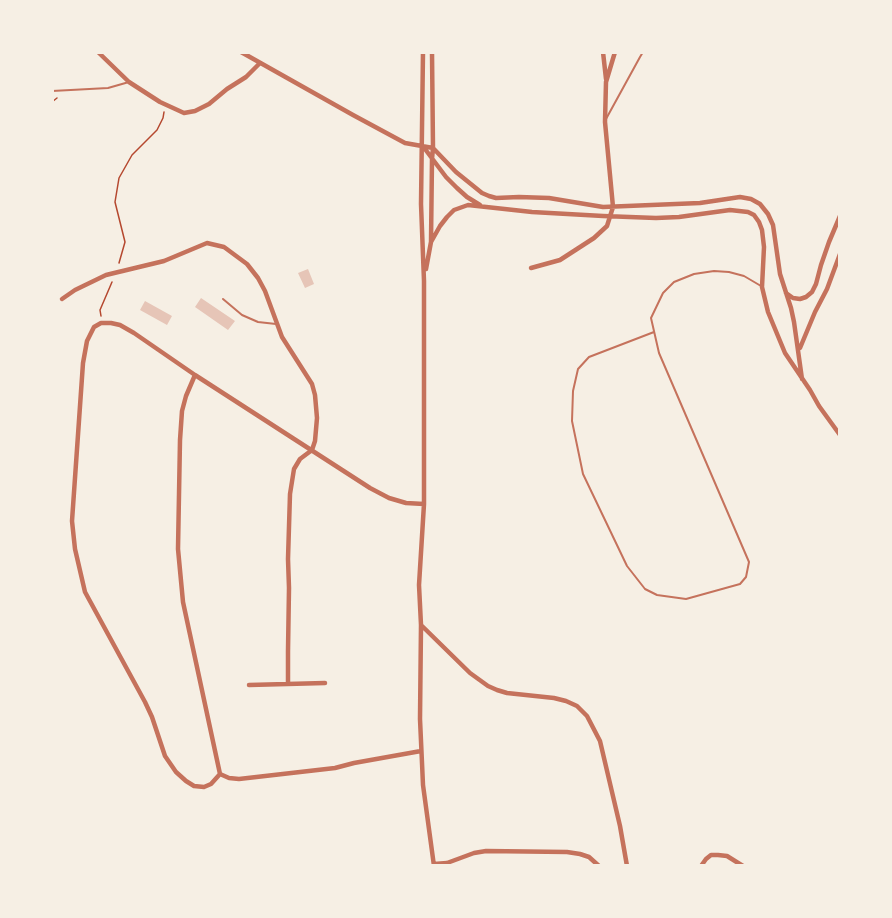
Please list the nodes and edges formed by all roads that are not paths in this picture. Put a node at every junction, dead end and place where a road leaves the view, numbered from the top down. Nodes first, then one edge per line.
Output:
1 (98, 52) edge
2 (241, 52) edge
3 (423, 52) edge
4 (432, 52) edge
5 (603, 52) edge
6 (615, 52) edge
7 (644, 52) edge
8 (260, 63) junction
9 (129, 81) junction
10 (606, 82) junction
11 (52, 91) edge
12 (605, 122) junction
13 (422, 146) junction
14 (433, 148) junction
15 (432, 159) junction
16 (483, 206) junction
17 (613, 207) junction
18 (610, 216) junction
19 (840, 216) edge
20 (431, 242) junction
21 (840, 254) edge
22 (531, 268) dead end
23 (424, 281) junction
24 (762, 287) junction
25 (786, 293) junction
26 (62, 299) dead end
27 (223, 299) dead end
28 (276, 324) junction
29 (654, 332) junction
30 (799, 351) junction
31 (195, 375) junction
32 (802, 379) junction
33 (840, 435) edge
34 (312, 450) junction
35 (424, 504) junction
36 (421, 625) junction
37 (325, 683) dead end
38 (288, 684) junction
39 (249, 685) dead end
40 (421, 751) junction
41 (220, 774) junction
42 (434, 865) edge
43 (599, 866) edge
44 (627, 866) edge
45 (702, 866) edge
46 (743, 866) edge

1 - 9 street
2 - 8 street
3 - 13 street
4 - 14 street
5 - 10 street
6 - 10 street
7 - 12 lane
8 - 9 street
8 - 13 street
9 - 11 lane
10 - 12 street
12 - 17 street
13 - 14 street
13 - 15 street
13 - 23 street
14 - 15 street
14 - 17 street
15 - 16 street
15 - 20 street
16 - 18 street
16 - 20 street
17 - 18 street
17 - 25 street
18 - 22 street
18 - 24 street
19 - 25 street
20 - 23 street
21 - 30 street
23 - 35 street
24 - 29 lane
24 - 32 street
25 - 30 street
26 - 28 street
27 - 28 lane
28 - 34 street
29 - 29 lane
30 - 32 street
31 - 34 street
31 - 41 street
31 - 41 street
32 - 33 street
34 - 35 street
34 - 38 street
35 - 36 street
36 - 40 street
36 - 44 street
37 - 38 street
38 - 39 street
40 - 41 street
40 - 42 street
42 - 43 street
45 - 46 street

